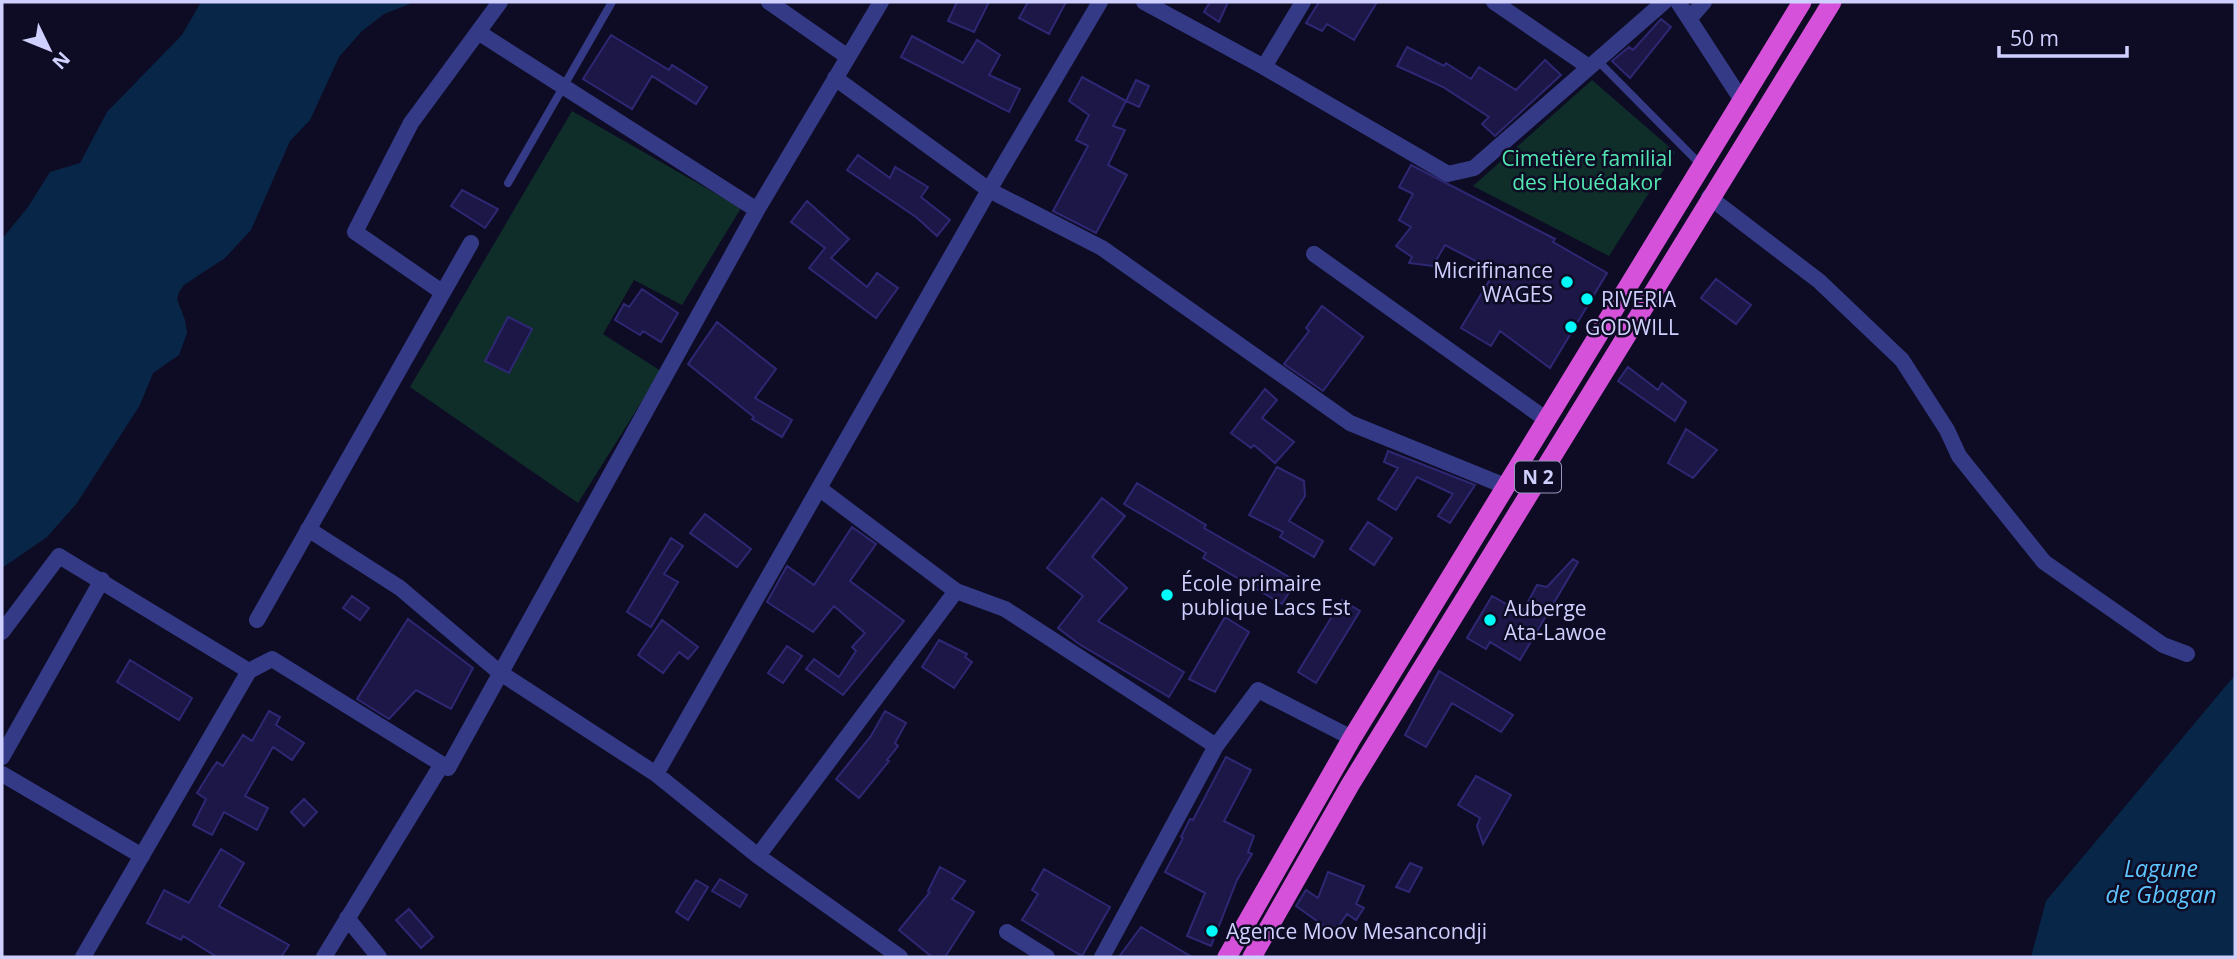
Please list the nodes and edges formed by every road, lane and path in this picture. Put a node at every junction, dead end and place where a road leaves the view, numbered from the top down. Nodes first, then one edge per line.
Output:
1 (500, 2) edge
2 (612, 2) edge
3 (769, 2) edge
4 (881, 2) edge
5 (1100, 2) edge
6 (1144, 2) edge
7 (1303, 2) edge
8 (1494, 2) edge
9 (1664, 2) edge
10 (1678, 2) edge
11 (1704, 2) edge
12 (1802, 2) edge
13 (1832, 2) edge
14 (1690, 18) junction
15 (478, 32) junction
16 (848, 58) junction
17 (1593, 64) junction
18 (1264, 67) junction
19 (835, 78) junction
20 (563, 86) junction
21 (1741, 99) junction
22 (1702, 165) junction
23 (508, 183) dead end
24 (989, 190) junction
25 (1709, 197) junction
26 (757, 210) junction
27 (471, 243) dead end
28 (1314, 254) dead end
29 (442, 292) junction
30 (1547, 420) junction
31 (1505, 486) junction
32 (820, 489) junction
33 (308, 529) junction
34 (102, 580) junction
35 (956, 591) junction
36 (257, 620) dead end
37 (2, 632) edge
38 (2188, 654) dead end
39 (249, 671) junction
40 (499, 672) junction
41 (1352, 738) junction
42 (1216, 746) junction
43 (2, 757) edge
44 (442, 764) junction
45 (2, 774) edge
46 (656, 774) junction
47 (142, 856) junction
48 (758, 856) junction
49 (347, 918) junction
50 (1007, 932) dead end
51 (893, 956) edge
52 (83, 957) edge
53 (324, 957) edge
54 (379, 957) edge
55 (1047, 957) edge
56 (1102, 957) edge
57 (1227, 957) edge
58 (1252, 957) edge

1 - 15 street
2 - 20 lane
3 - 16 street
4 - 16 street
5 - 24 street
6 - 18 street
7 - 18 street
8 - 17 street
9 - 17 street
10 - 14 street
11 - 14 street
12 - 21 highway, N 2
13 - 25 highway, N 2
14 - 21 street
15 - 20 street
15 - 29 street
16 - 19 street
17 - 18 street
17 - 22 lane
19 - 24 street
19 - 26 street
20 - 23 lane
20 - 26 street
21 - 22 highway, N 2
22 - 30 highway, N 2
24 - 31 street
24 - 32 street
25 - 38 street
25 - 58 highway, N 2
26 - 40 street
27 - 29 street
28 - 30 street
29 - 33 street
30 - 31 highway, N 2
31 - 41 highway, N 2
32 - 35 street
32 - 46 street
33 - 36 street
33 - 40 street
34 - 37 street
34 - 39 street
34 - 43 street
35 - 42 street
35 - 48 street
39 - 44 street
39 - 47 street
40 - 44 street
40 - 46 street
41 - 42 street
41 - 57 highway, N 2
42 - 56 street
44 - 49 street
45 - 47 street
46 - 48 street
47 - 52 street
48 - 51 street
49 - 53 street
49 - 54 street
50 - 55 street

